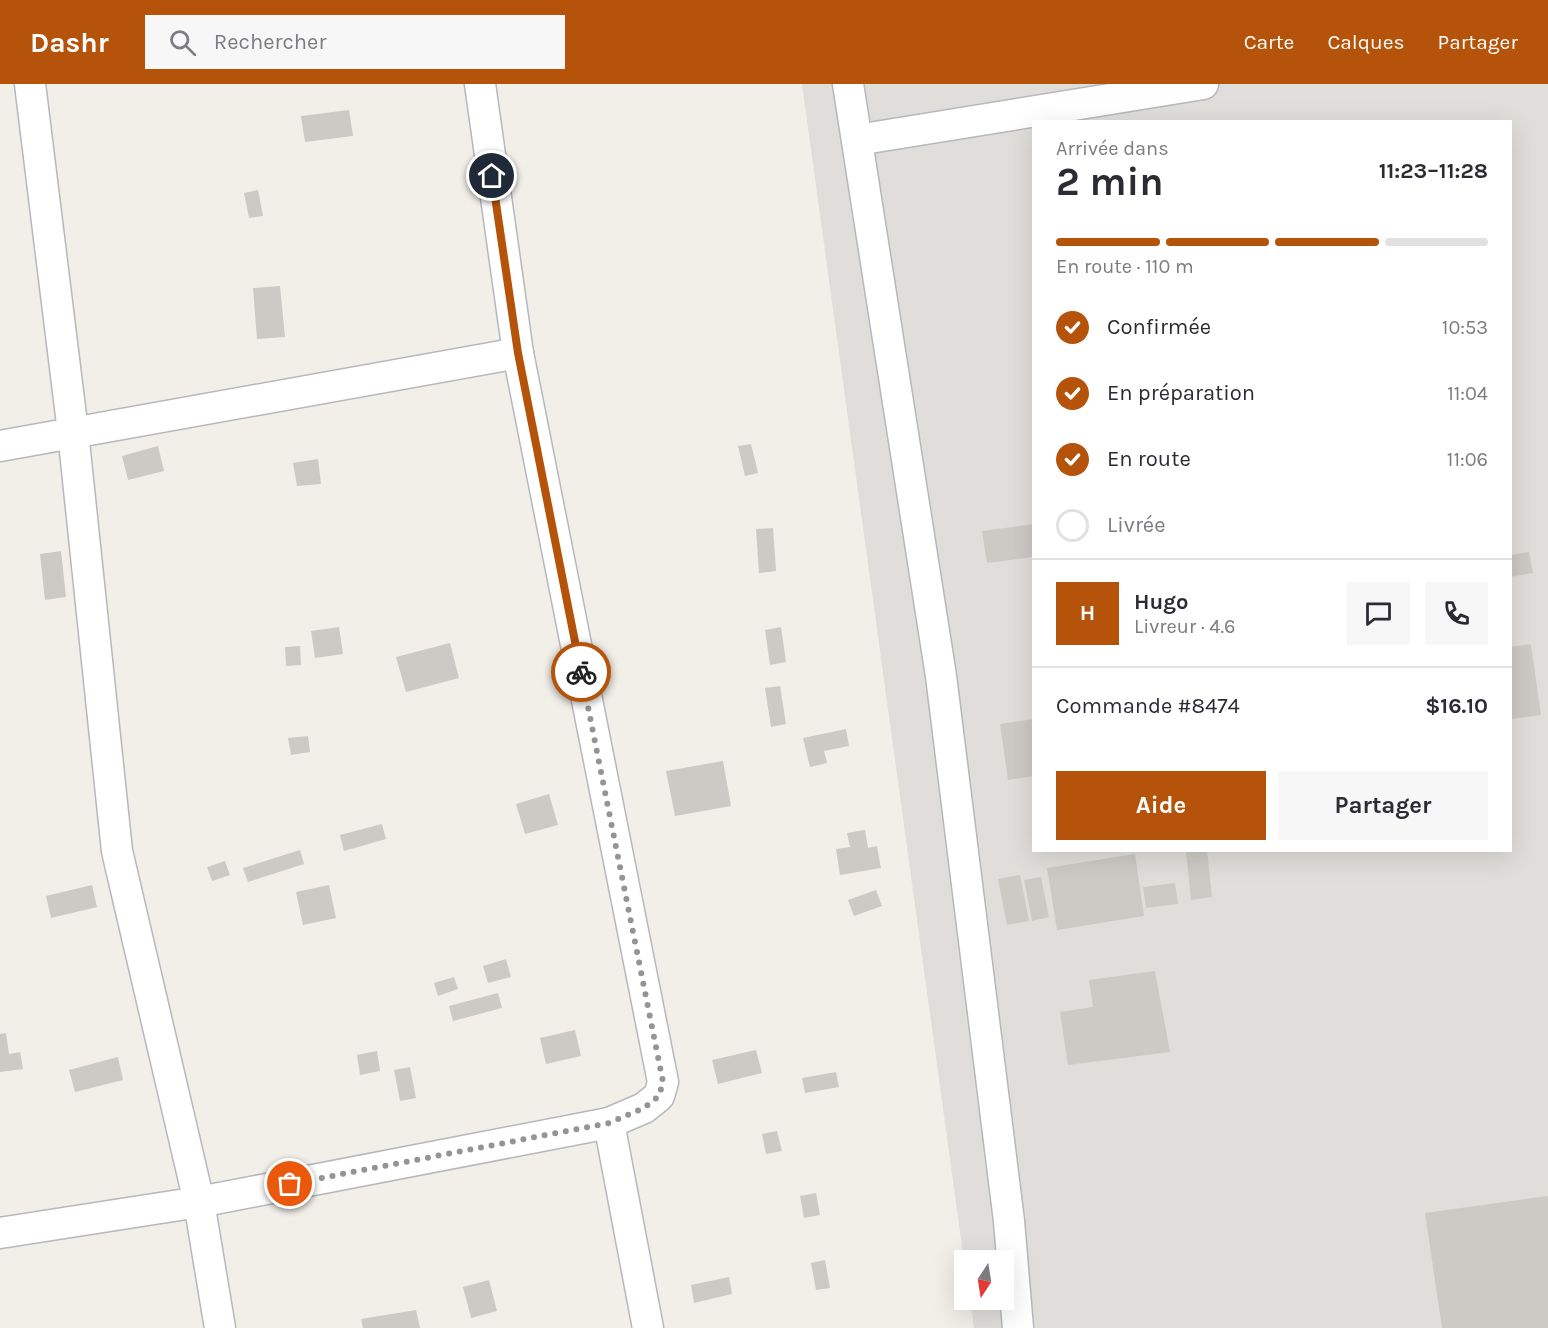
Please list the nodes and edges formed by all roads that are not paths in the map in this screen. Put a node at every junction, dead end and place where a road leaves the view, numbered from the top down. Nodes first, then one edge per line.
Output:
1 (30, 84) edge
2 (480, 84) edge
3 (849, 84) edge
4 (1203, 84) edge
5 (857, 140) junction
6 (518, 353) junction
7 (73, 432) junction
8 (0, 446) edge
9 (609, 1123) junction
10 (199, 1202) junction
11 (0, 1233) edge
12 (220, 1328) edge
13 (648, 1328) edge
14 (1018, 1328) edge

1 - 7 street
2 - 6 street
3 - 5 street
4 - 5 street
5 - 14 street
6 - 7 street
6 - 9 street
7 - 8 street
7 - 10 street
9 - 10 street
9 - 13 street
10 - 11 street
10 - 12 street

